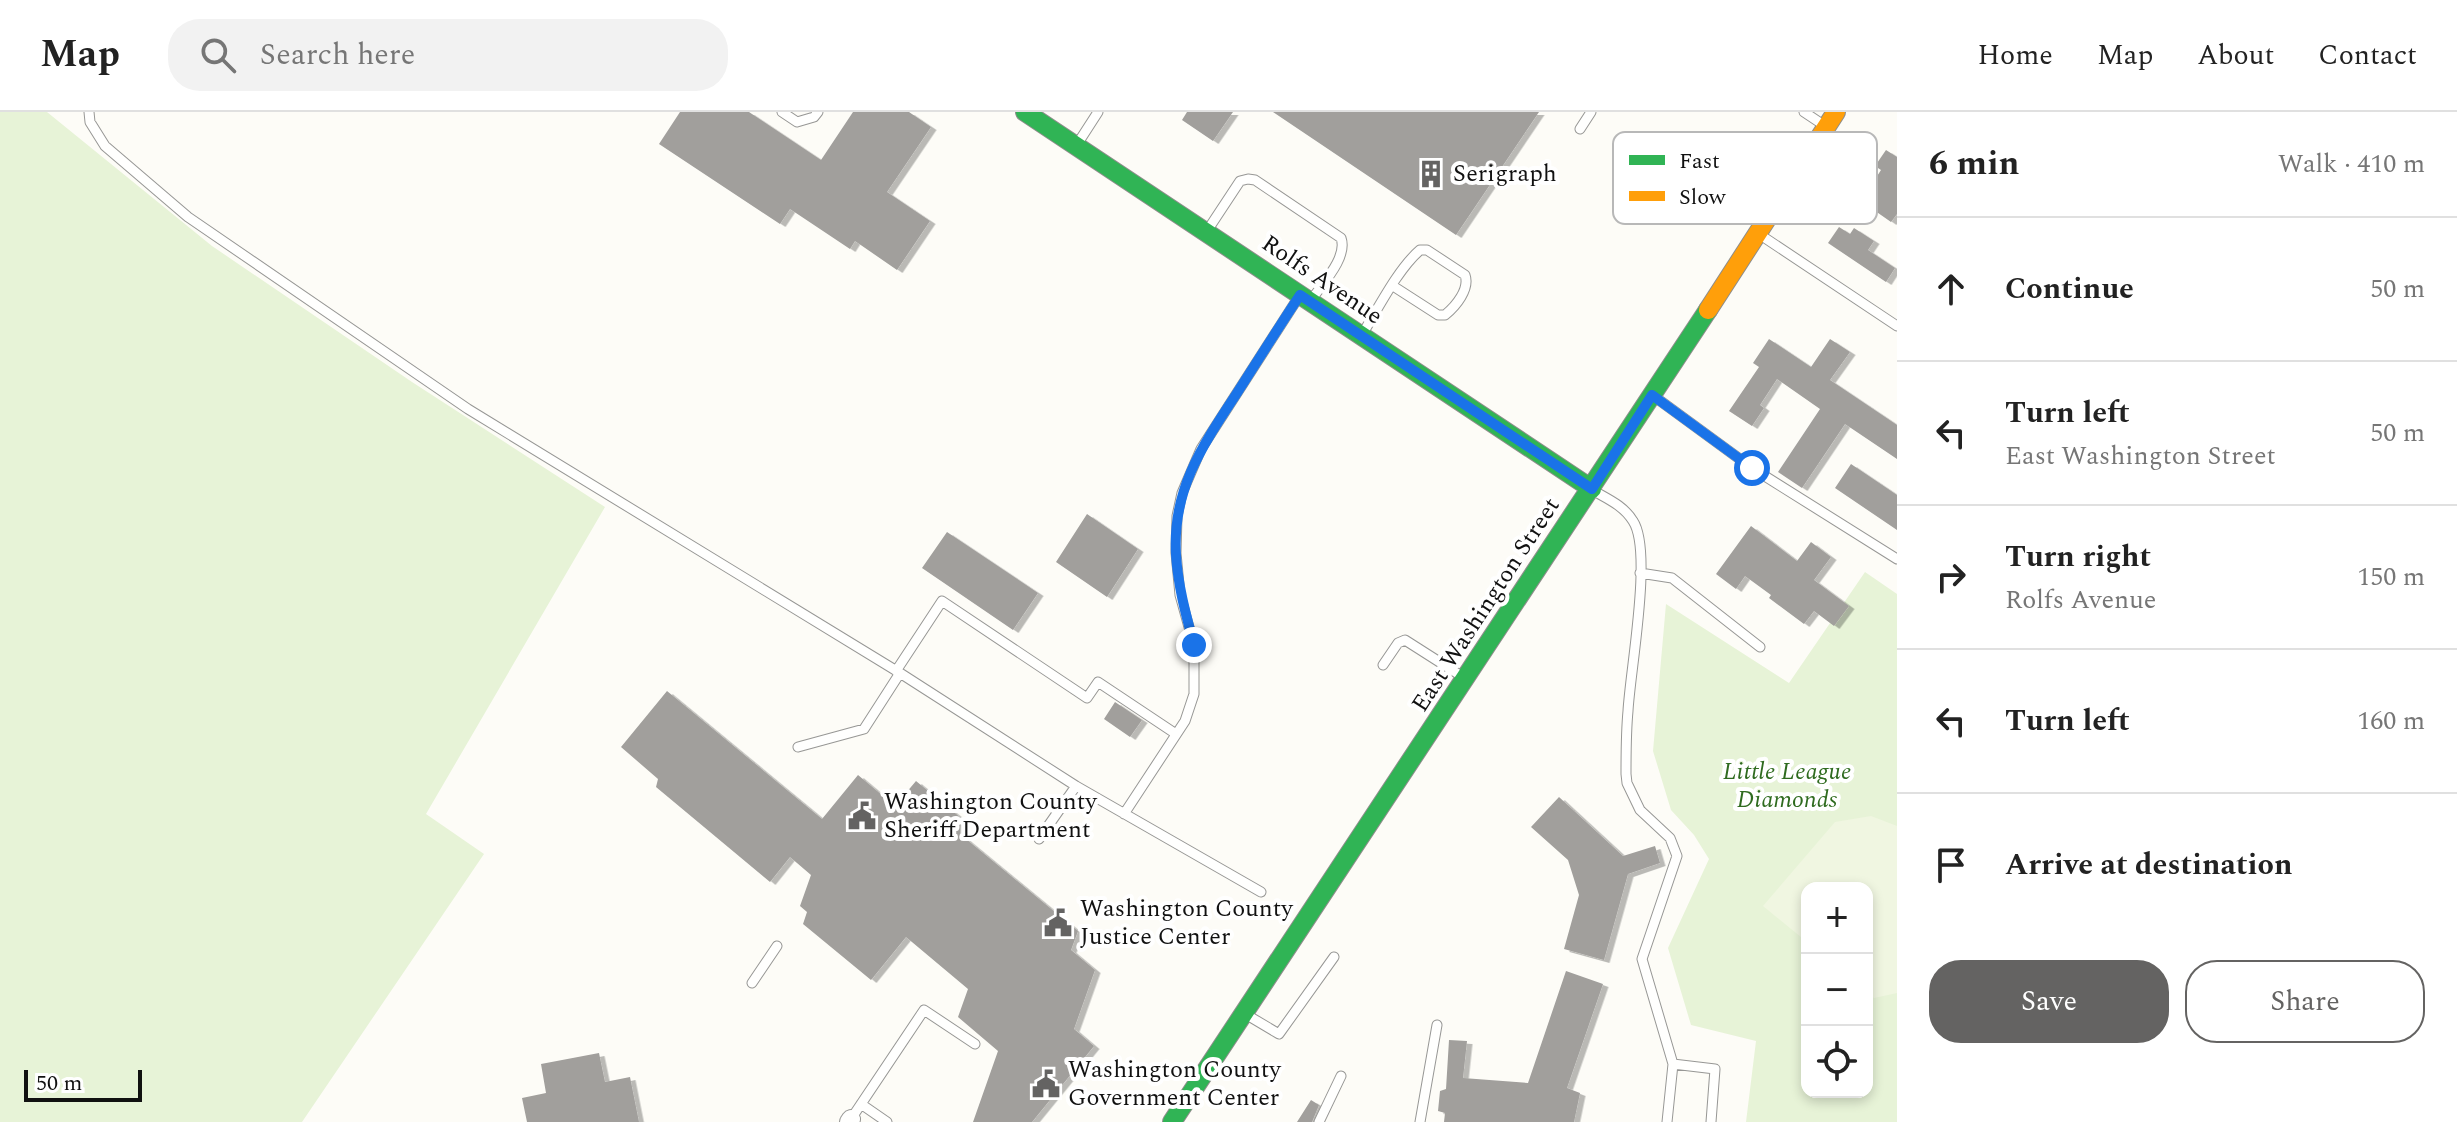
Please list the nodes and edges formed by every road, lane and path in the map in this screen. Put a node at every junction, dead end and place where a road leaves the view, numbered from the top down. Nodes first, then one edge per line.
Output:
1 (89, 112) edge
2 (782, 112) edge
3 (818, 112) edge
4 (1025, 112) edge
5 (1098, 112) edge
6 (1591, 112) edge
7 (1804, 112) edge
8 (1831, 119) edge
9 (1580, 129) dead end
10 (1076, 146) junction
11 (1763, 224) edge
12 (1206, 232) junction
13 (1757, 233) junction
14 (1393, 286) junction
15 (1305, 298) junction
16 (1897, 326) edge
17 (1361, 335) junction
18 (1652, 395) junction
19 (1592, 489) junction
20 (1897, 559) edge
21 (1640, 573) junction
22 (1760, 647) dead end
23 (1383, 665) dead end
24 (898, 672) junction
25 (1466, 679) junction
26 (1176, 734) junction
27 (798, 747) dead end
28 (1076, 786) junction
29 (1124, 814) junction
30 (1039, 839) dead end
31 (1261, 892) dead end
32 (777, 946) dead end
33 (1334, 957) dead end
34 (752, 983) dead end
35 (1244, 1014) junction
36 (1437, 1025) dead end
37 (975, 1044) dead end
38 (1673, 1064) junction
39 (1341, 1076) dead end
40 (854, 1115) edge
41 (1177, 1120) edge
42 (887, 1122) edge
43 (1319, 1122) edge
44 (1420, 1122) edge
45 (1667, 1122) edge
46 (1711, 1122) edge

1 - 24 lane
2 - 3 lane
4 - 10 main road, Rolfs Avenue
5 - 10 lane
6 - 9 lane
7 - 8 lane
10 - 12 main road, Rolfs Avenue
11 - 13 main road, East Washington Street
12 - 15 main road, Rolfs Avenue
12 - 15 lane
13 - 16 lane
13 - 18 main road, East Washington Street
14 - 14 lane
14 - 17 lane
15 - 17 main road, Rolfs Avenue
15 - 26 lane
17 - 19 main road, Rolfs Avenue
18 - 19 main road, East Washington Street
18 - 20 lane
19 - 21 lane
19 - 25 main road, East Washington Street
21 - 22 lane
21 - 38 lane
23 - 25 lane
24 - 26 lane
24 - 27 lane
24 - 28 lane
25 - 35 main road, East Washington Street
26 - 29 lane
28 - 29 lane
28 - 30 lane
29 - 31 lane
32 - 34 lane
33 - 35 lane
35 - 41 main road, East Washington Street
36 - 44 lane
37 - 40 lane
38 - 45 lane
38 - 46 lane
39 - 43 lane
40 - 42 lane

